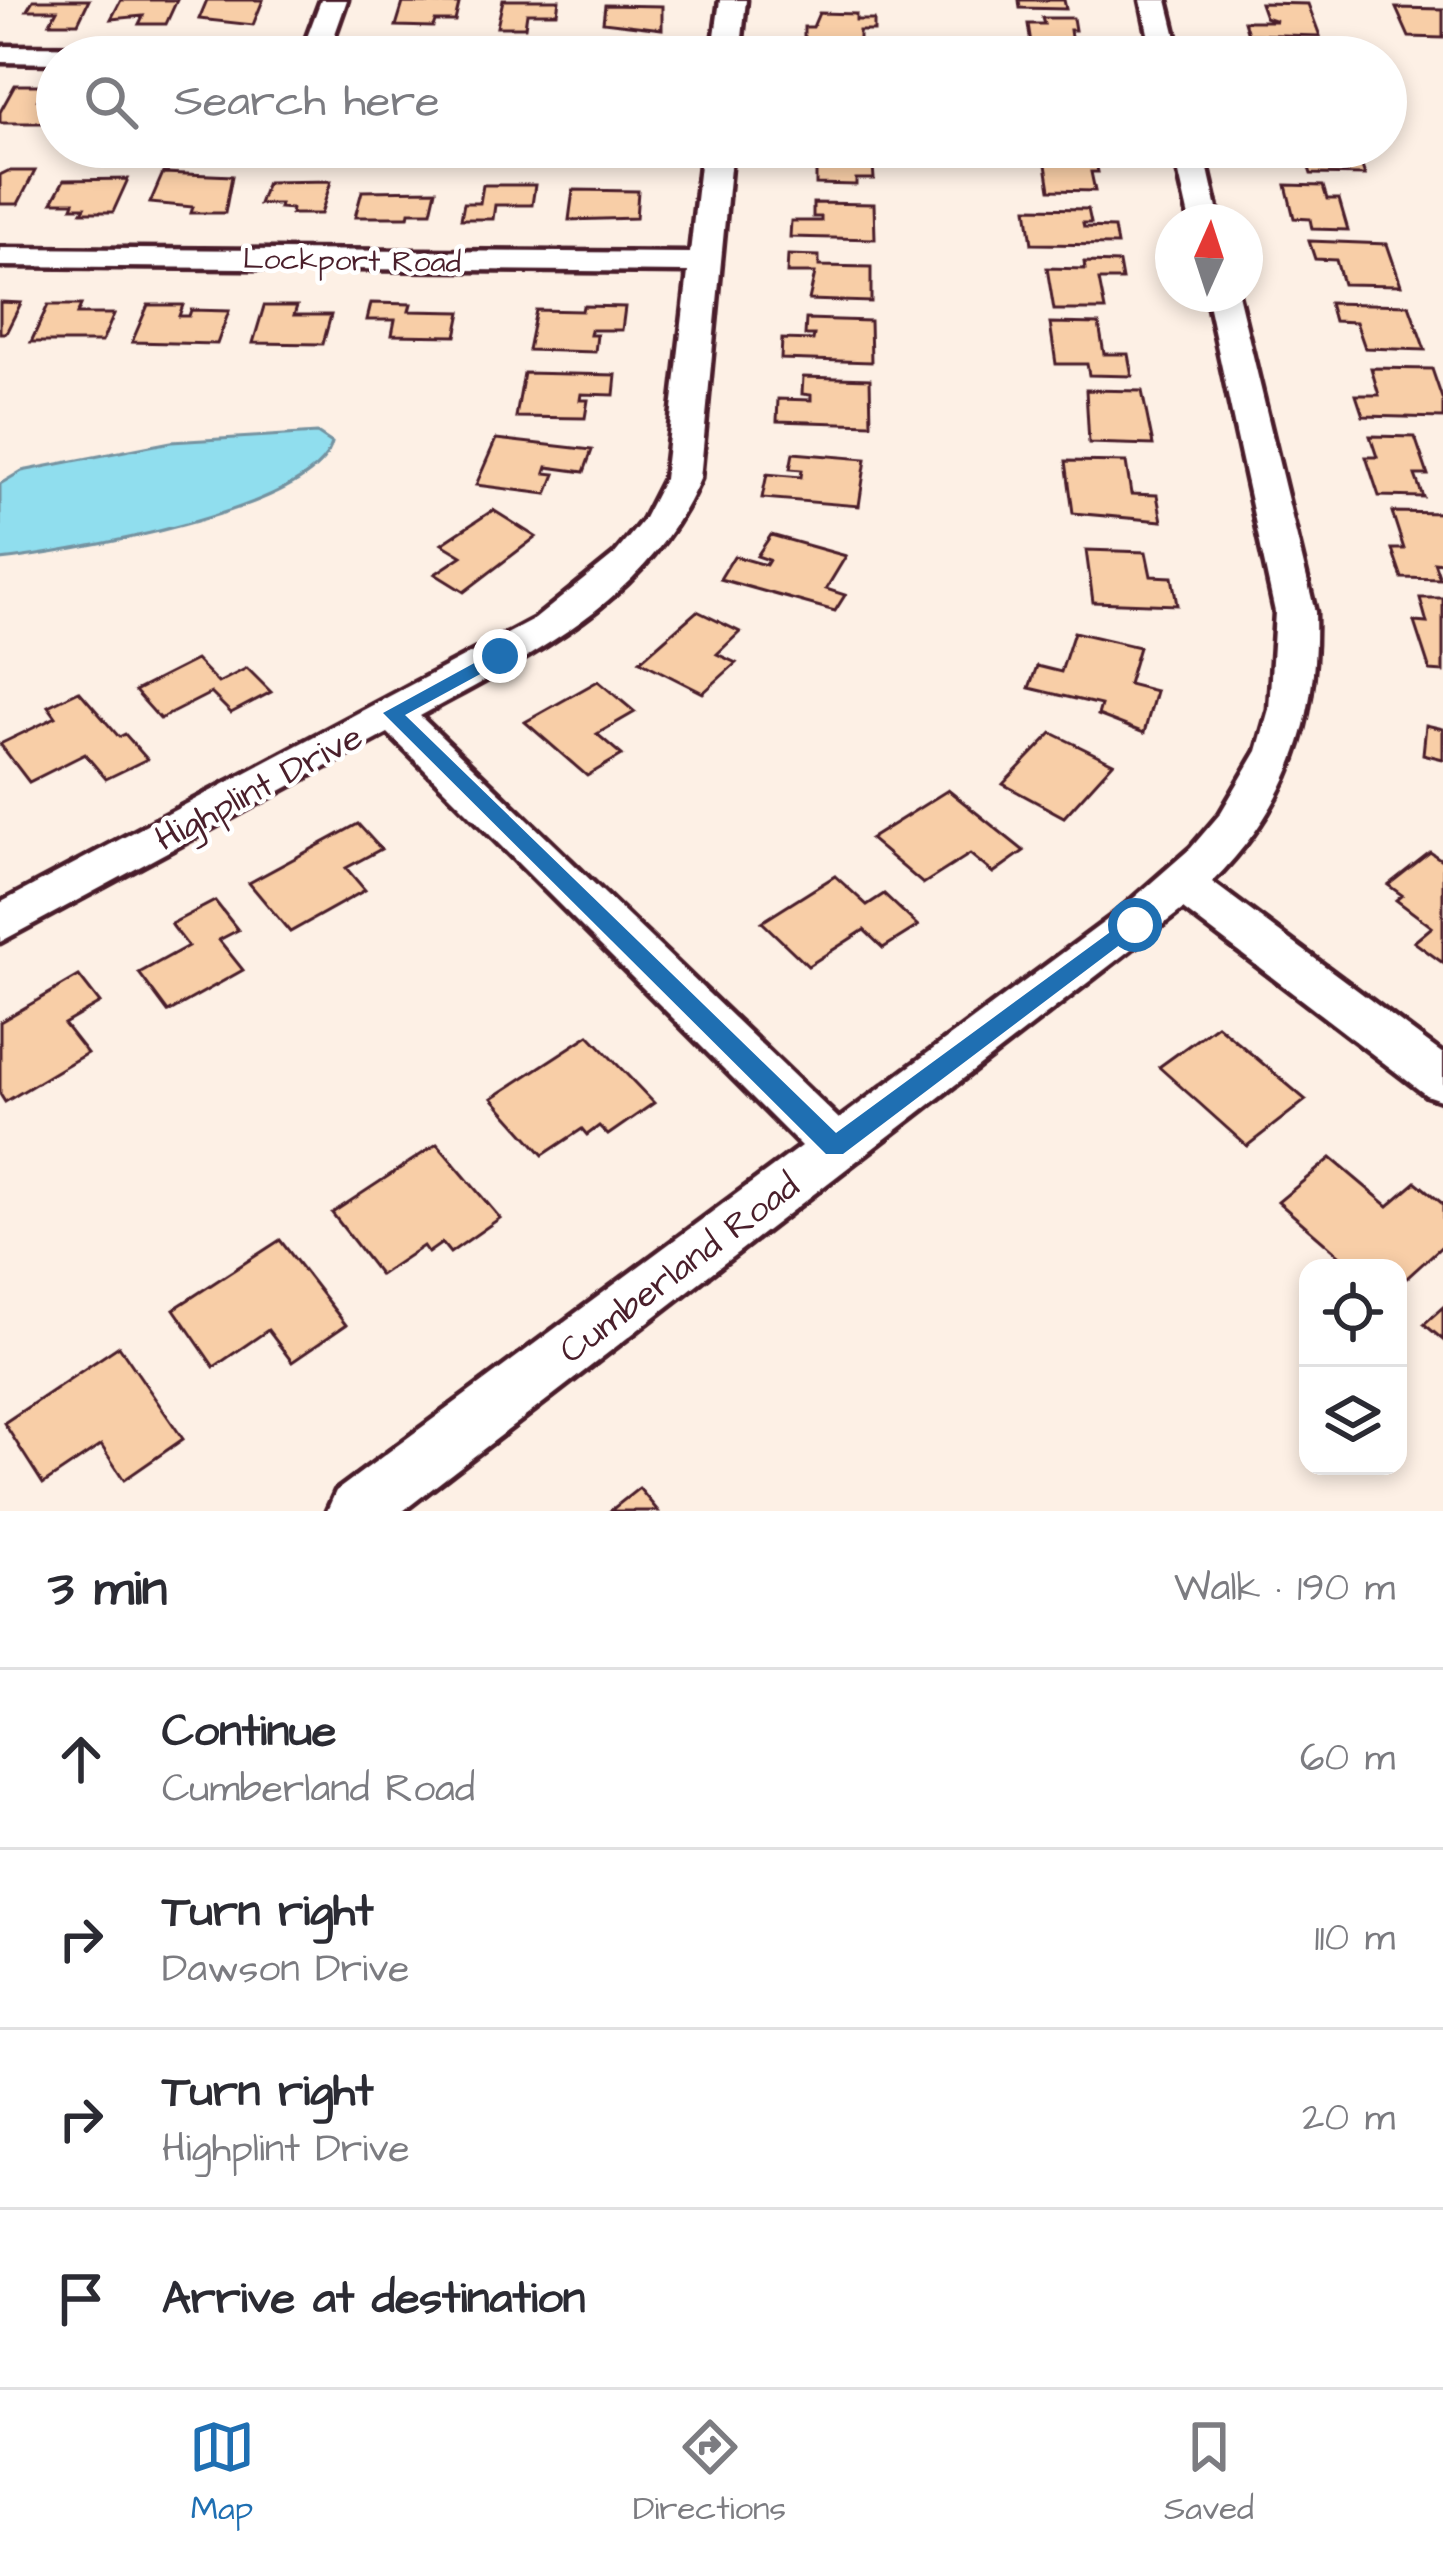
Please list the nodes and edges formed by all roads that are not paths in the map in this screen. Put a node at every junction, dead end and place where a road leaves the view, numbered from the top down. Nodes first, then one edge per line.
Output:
1 (334, 0) edge
2 (733, 0) edge
3 (1154, 0) edge
4 (321, 36) edge
5 (729, 36) edge
6 (1162, 36) edge
7 (0, 54) edge
8 (36, 54) edge
9 (715, 168) edge
10 (1193, 168) edge
11 (1201, 204) edge
12 (0, 257) edge
13 (705, 263) junction
14 (1226, 312) edge
15 (392, 713) junction
16 (1184, 885) junction
17 (0, 924) edge
18 (1443, 1081) edge
19 (835, 1147) junction
20 (356, 1511) edge

1 - 4 street
2 - 5 street
3 - 6 street
7 - 8 street
9 - 13 street, Highplint Drive
10 - 11 street
12 - 13 street, Lockport Road
13 - 15 street, Highplint Drive
14 - 16 street, Cumberland Road
15 - 17 street, Highplint Drive
15 - 19 street
16 - 18 street
16 - 19 street, Cumberland Road
19 - 20 street, Cumberland Road

